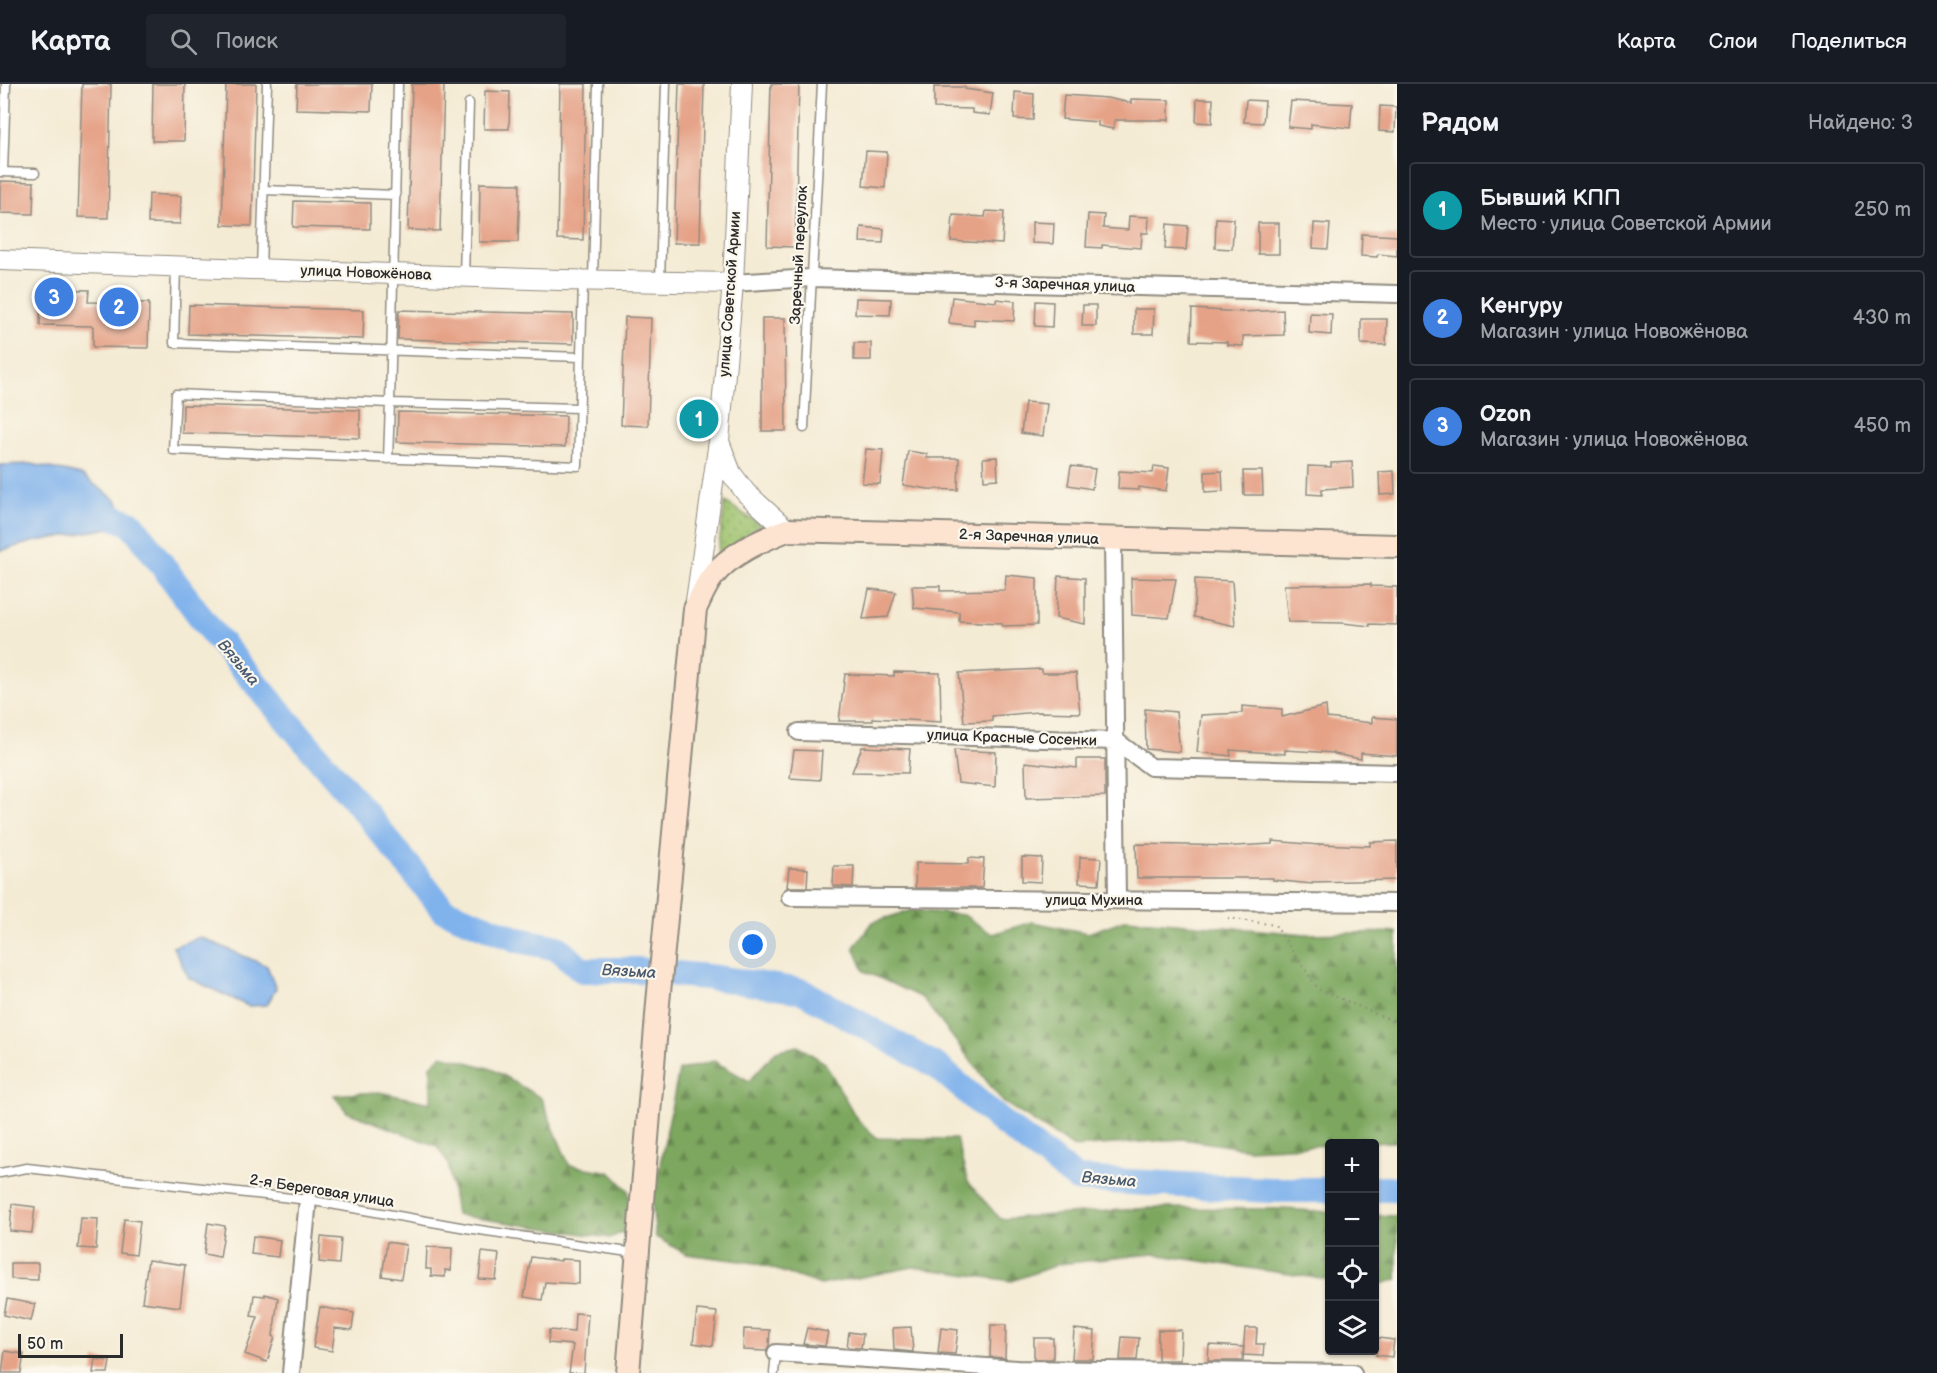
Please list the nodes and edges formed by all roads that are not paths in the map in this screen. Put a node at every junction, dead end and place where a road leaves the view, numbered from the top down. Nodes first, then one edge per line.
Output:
1 (6, 84) edge
2 (267, 84) edge
3 (398, 84) edge
4 (598, 84) edge
5 (666, 84) edge
6 (742, 84) edge
7 (822, 84) edge
8 (470, 103) dead end
9 (2, 172) edge
10 (35, 173) dead end
11 (264, 190) junction
12 (396, 195) junction
13 (0, 260) edge
14 (176, 266) junction
15 (261, 269) junction
16 (394, 274) junction
17 (464, 276) junction
18 (811, 278) junction
19 (588, 280) junction
20 (660, 282) junction
21 (733, 283) junction
22 (1397, 294) edge
23 (392, 350) junction
24 (581, 357) junction
25 (390, 404) junction
26 (579, 408) junction
27 (804, 428) dead end
28 (719, 441) junction
29 (388, 459) junction
30 (787, 530) junction
31 (1113, 539) junction
32 (1397, 546) edge
33 (695, 609) junction
34 (799, 732) dead end
35 (1116, 741) junction
36 (1397, 773) edge
37 (790, 897) dead end
38 (1117, 900) junction
39 (1397, 903) edge
40 (0, 1173) edge
41 (308, 1200) junction
42 (638, 1254) junction
43 (776, 1353) joint
44 (291, 1373) edge
45 (628, 1373) edge
46 (774, 1373) edge
47 (1353, 1373) edge

1 - 9 lane
2 - 11 lane
3 - 12 lane
4 - 19 lane
5 - 20 lane
6 - 21 street, улица Советской Армии
7 - 18 lane, Заречный переулок
8 - 17 lane
9 - 10 lane
11 - 12 lane
11 - 15 lane
12 - 16 lane
13 - 14 street, улица Новожёнова
14 - 15 street, улица Новожёнова
14 - 23 lane
15 - 16 street, улица Новожёнова
16 - 17 street, улица Новожёнова
16 - 23 lane
17 - 19 street, улица Новожёнова
18 - 21 street, 3-я Заречная улица
18 - 22 street, 3-я Заречная улица
18 - 27 lane, Заречный переулок
19 - 20 street, улица Новожёнова
19 - 24 lane
20 - 21 street, улица Новожёнова
21 - 28 street, улица Советской Армии
23 - 24 lane
23 - 25 lane
24 - 26 lane
25 - 26 lane
25 - 29 lane
25 - 29 lane
26 - 29 lane
28 - 30 street
28 - 33 street, улица Советской Армии
30 - 31 main road, 2-я Заречная улица
30 - 33 main road, 2-я Заречная улица
31 - 32 main road, 2-я Заречная улица
31 - 35 street
33 - 42 main road
34 - 35 street, улица Красные Сосенки
35 - 36 street, улица Красные Сосенки
35 - 38 street
37 - 38 street, улица Мухина
38 - 39 street, улица Мухина
40 - 41 lane, 2-я Береговая улица
41 - 42 lane, 2-я Береговая улица
41 - 44 street
42 - 45 main road
43 - 46 lane
43 - 47 street

